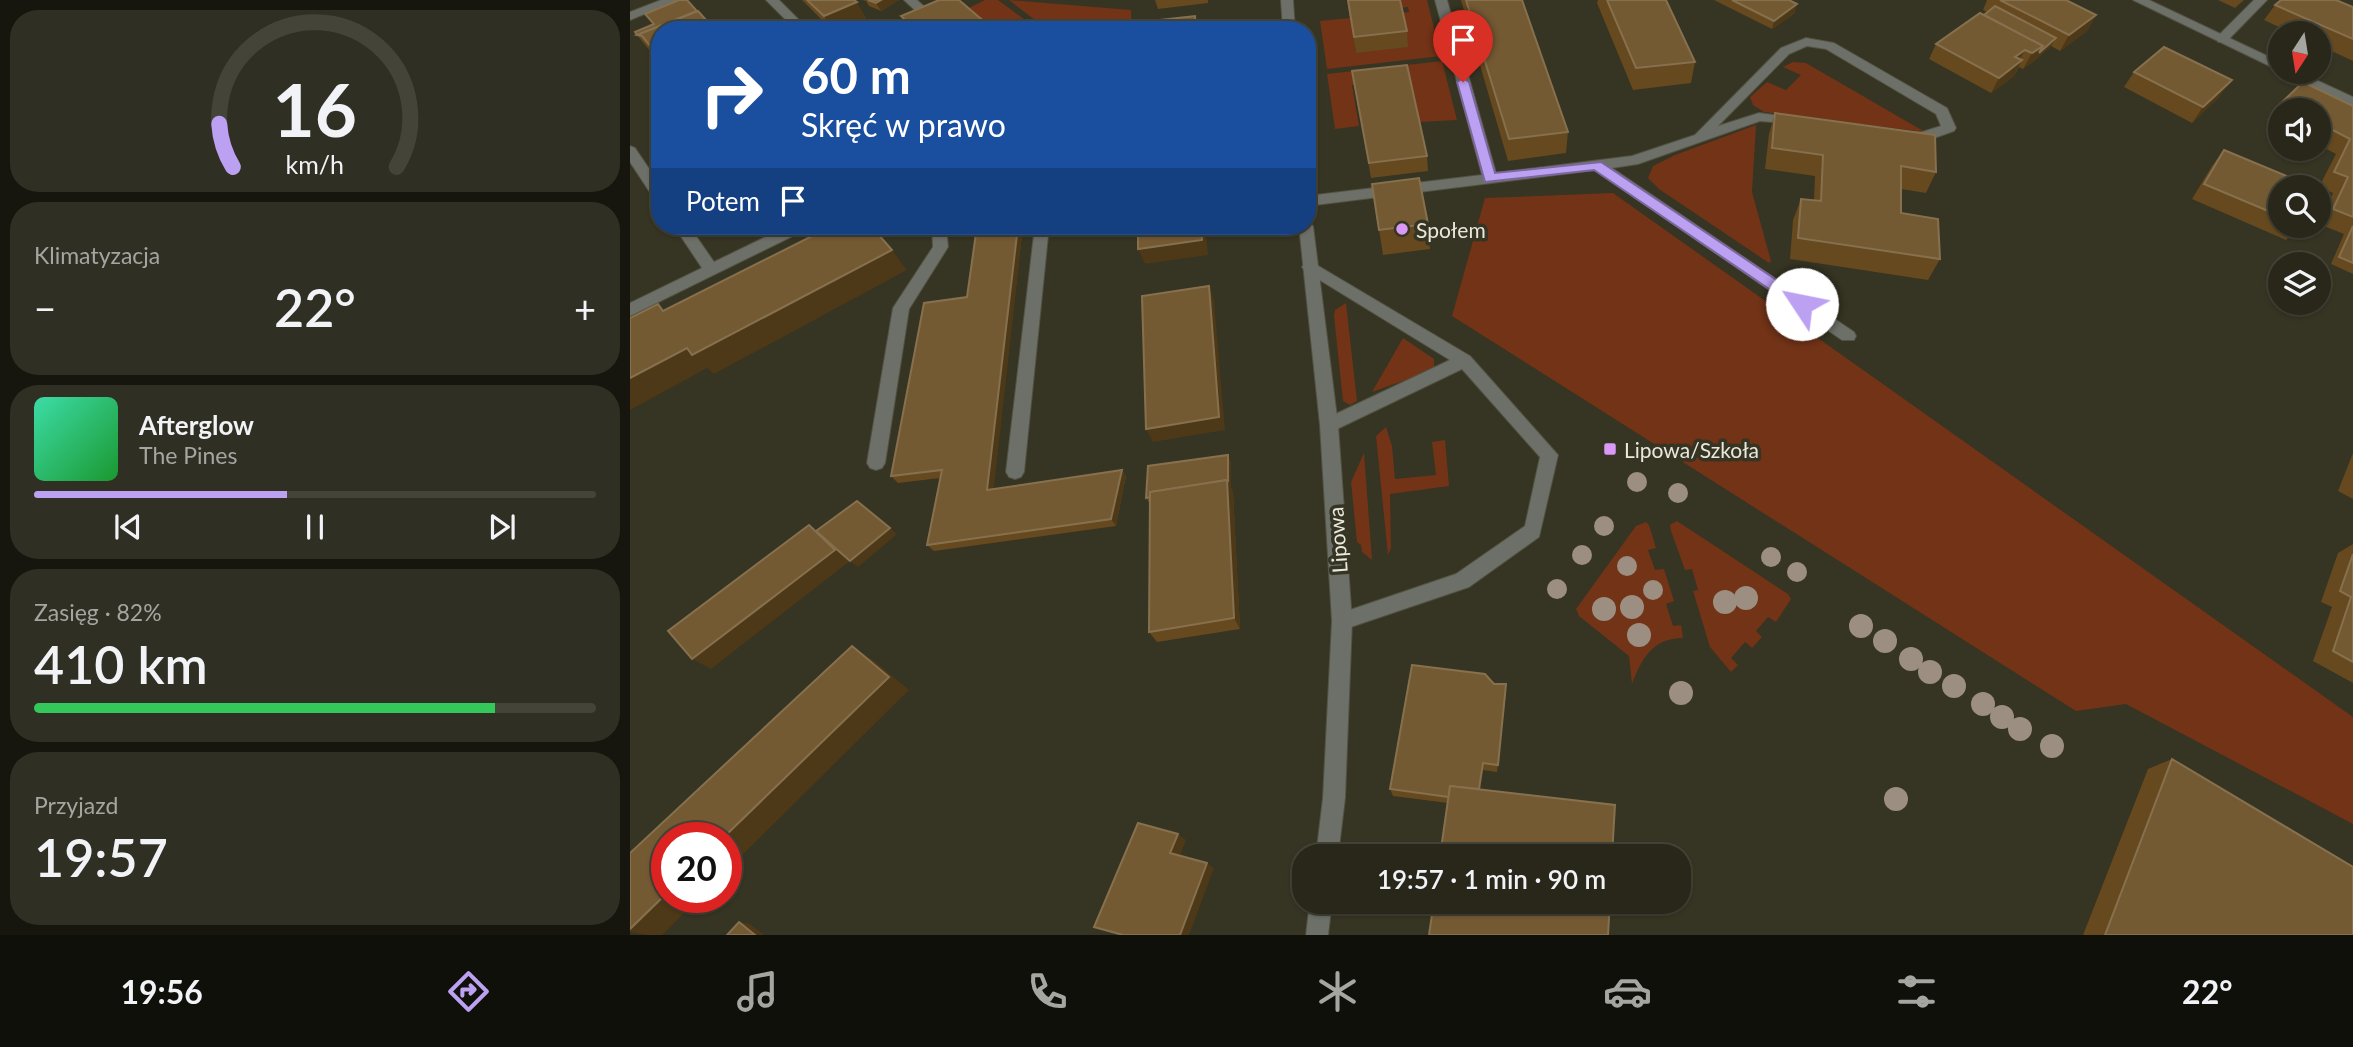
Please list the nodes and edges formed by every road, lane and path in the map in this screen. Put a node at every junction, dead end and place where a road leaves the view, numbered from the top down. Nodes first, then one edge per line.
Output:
1 (672, 0) edge
2 (772, 0) edge
3 (910, 0) edge
4 (1287, 0) edge
5 (1441, 0) edge
6 (2139, 0) edge
7 (2261, 0) edge
8 (630, 16) edge
9 (794, 21) edge
10 (914, 21) edge
11 (1288, 21) edge
12 (2222, 40) junction
13 (2268, 61) edge
14 (2315, 84) edge
15 (2353, 102) edge
16 (1814, 124) edge
17 (1895, 134) edge
18 (1700, 137) junction
19 (630, 151) edge
20 (1597, 165) junction
21 (1490, 178) junction
22 (651, 182) edge
23 (1316, 200) edge
24 (687, 235) edge
25 (781, 235) edge
26 (940, 235) edge
27 (1041, 235) edge
28 (1307, 235) edge
29 (1310, 267) junction
30 (711, 269) junction
31 (630, 310) edge
32 (1848, 335) dead end
33 (1464, 361) junction
34 (1329, 425) junction
35 (876, 463) dead end
36 (1015, 472) dead end
37 (1342, 621) junction
38 (1328, 844) edge
39 (1319, 914) edge
40 (1317, 935) edge

1 - 8 street
2 - 9 street
3 - 10 street
4 - 11 street
5 - 21 street
6 - 12 street
7 - 12 street
12 - 13 street
14 - 15 street
16 - 18 street
17 - 18 street
18 - 20 street
19 - 22 street
20 - 21 street
20 - 32 street
21 - 23 street
24 - 30 street
25 - 30 street
26 - 35 street
27 - 36 street
28 - 29 street, Lipowa
29 - 33 street
29 - 34 street, Lipowa
30 - 31 street
33 - 34 street
33 - 37 street
34 - 37 street, Lipowa
37 - 38 street, Lipowa
39 - 40 street

